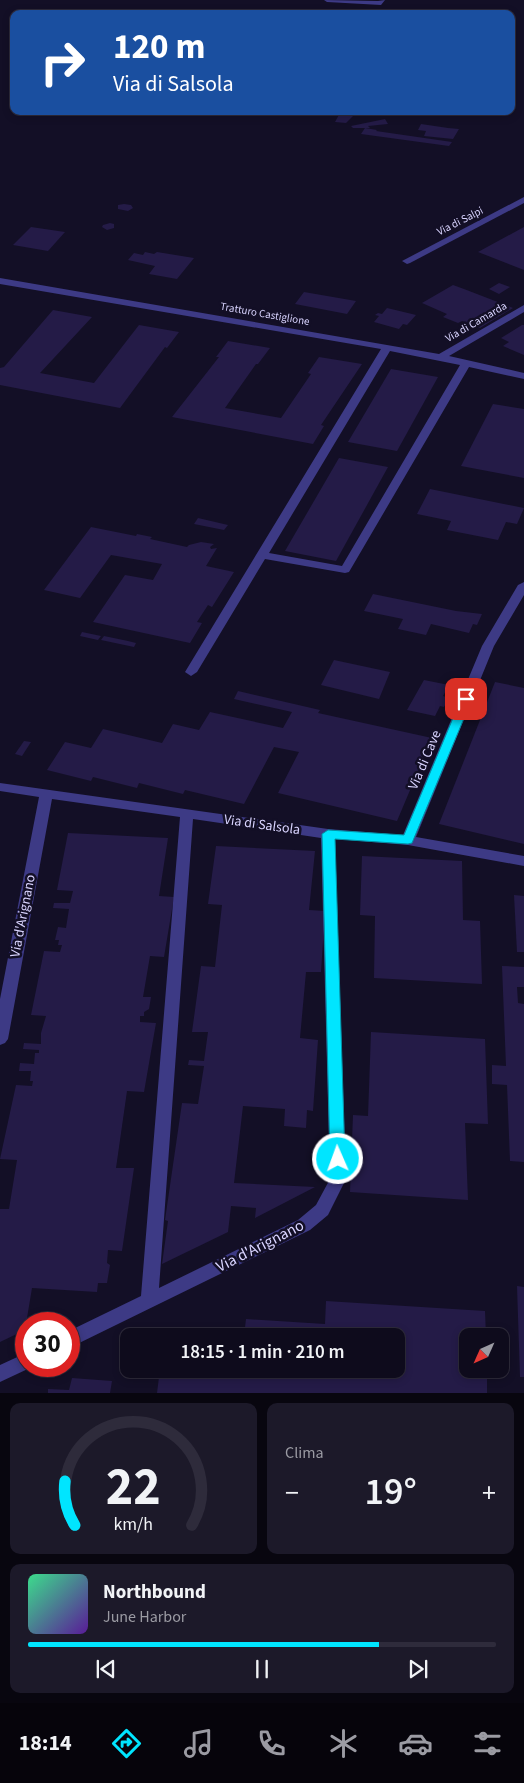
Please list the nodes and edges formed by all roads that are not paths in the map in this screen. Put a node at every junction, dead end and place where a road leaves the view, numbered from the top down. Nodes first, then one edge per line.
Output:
1 (327, 0) edge
2 (382, 0) edge
3 (524, 200) edge
4 (407, 261) dead end
5 (0, 281) edge
6 (524, 308) edge
7 (387, 347) junction
8 (440, 357) junction
9 (466, 363) junction
10 (524, 376) edge
11 (263, 555) junction
12 (524, 585) edge
13 (191, 672) dead end
14 (0, 786) edge
15 (46, 793) junction
16 (187, 815) junction
17 (328, 834) junction
18 (408, 840) junction
19 (524, 861) edge
20 (0, 1039) edge
21 (149, 1301) junction
22 (80, 1335) edge
23 (15, 1366) edge
24 (0, 1374) edge

1 - 2 street
3 - 4 street, Via di Salpi
5 - 7 street, Tratturo Castiglione
6 - 8 street, Via di Camarda
7 - 8 street, Tratturo Castiglione
7 - 11 street
8 - 9 street, Tratturo Castiglione
9 - 10 street, Tratturo Castiglione
9 - 11 street
11 - 13 street
12 - 18 street, Via di Cave
14 - 15 street, Via di Salsola
15 - 16 street, Via di Salsola
15 - 20 street, Via d'Arignano
16 - 17 street, Via di Salsola
16 - 21 street
17 - 18 street, Via di Salsola
17 - 21 street, Via d'Arignano
18 - 19 street, Via di Salsola
21 - 22 street, Via d'Arignano
23 - 24 street

